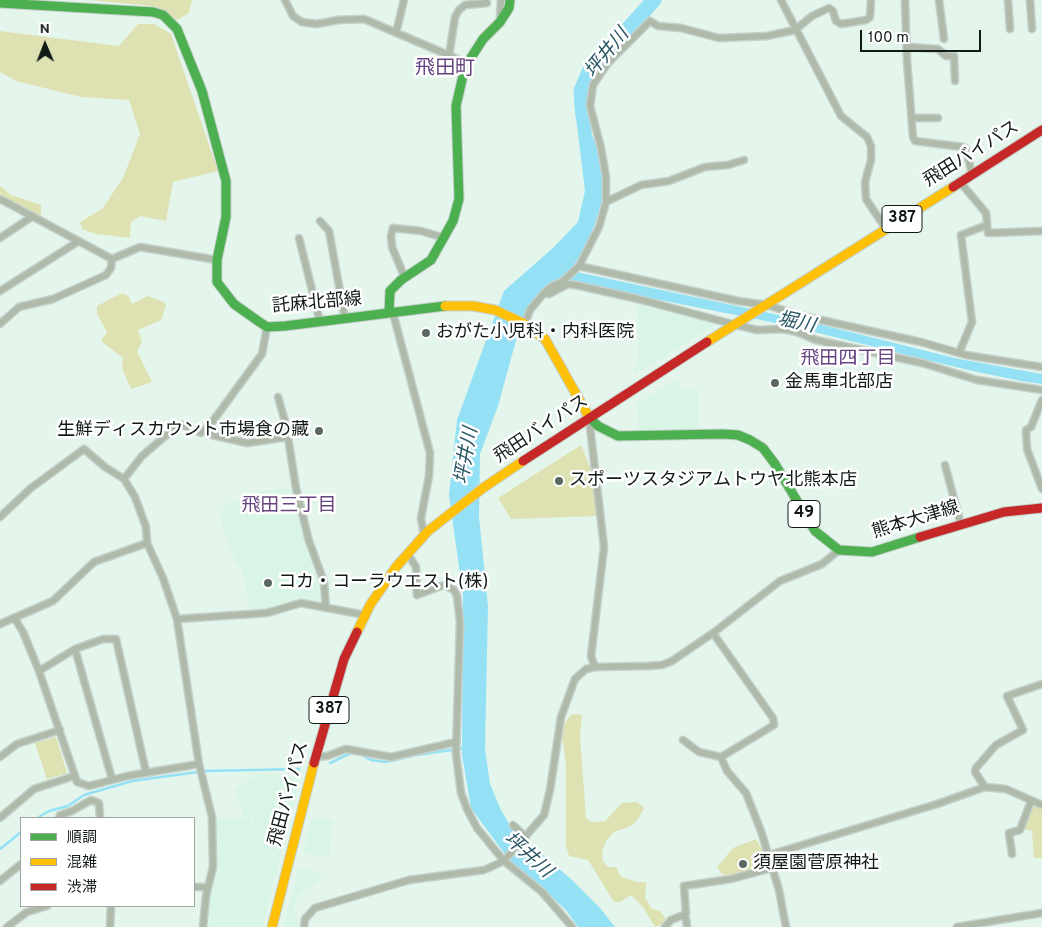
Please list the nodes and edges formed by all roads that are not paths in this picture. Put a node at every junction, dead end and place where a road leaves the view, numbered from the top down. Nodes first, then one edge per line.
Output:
1 (285, 0) edge
2 (404, 0) edge
3 (501, 0) edge
4 (510, 0) edge
5 (781, 0) edge
6 (871, 0) edge
7 (905, 0) edge
8 (939, 0) edge
9 (1008, 0) edge
10 (1030, 0) edge
11 (0, 3) edge
12 (487, 3) dead end
13 (500, 22) junction
14 (1010, 29) dead end
15 (1032, 29) dead end
16 (795, 30) junction
17 (396, 33) junction
18 (944, 38) dead end
19 (907, 47) junction
20 (449, 56) junction
21 (466, 63) junction
22 (955, 81) dead end
23 (912, 118) junction
24 (938, 118) dead end
25 (1042, 130) edge
26 (744, 160) dead end
27 (972, 174) junction
28 (960, 182) junction
29 (0, 199) edge
30 (606, 202) junction
31 (33, 216) junction
32 (320, 221) dead end
33 (987, 225) junction
34 (886, 229) junction
35 (1042, 231) edge
36 (0, 238) edge
37 (299, 238) dead end
38 (445, 238) junction
39 (79, 241) junction
40 (112, 259) junction
41 (217, 260) junction
42 (577, 267) junction
43 (405, 278) junction
44 (0, 292) edge
45 (544, 293) junction
46 (764, 307) junction
47 (391, 313) junction
48 (345, 319) junction
49 (320, 322) junction
50 (0, 324) edge
51 (524, 324) junction
52 (738, 324) junction
53 (267, 326) junction
54 (959, 353) junction
55 (1042, 367) edge
56 (1042, 390) edge
57 (278, 398) dead end
58 (1042, 400) edge
59 (589, 417) junction
60 (204, 431) junction
61 (288, 437) junction
62 (945, 465) dead end
63 (124, 479) junction
64 (1042, 489) edge
65 (1042, 508) edge
66 (0, 517) edge
67 (960, 525) junction
68 (424, 535) junction
69 (147, 543) junction
70 (838, 550) junction
71 (408, 554) junction
72 (326, 608) junction
73 (365, 615) junction
74 (15, 619) junction
75 (177, 619) junction
76 (0, 624) edge
77 (713, 633) junction
78 (75, 649) junction
79 (595, 667) junction
80 (39, 671) junction
81 (1042, 684) edge
82 (60, 730) junction
83 (683, 740) dead end
84 (456, 742) junction
85 (721, 756) junction
86 (0, 757) edge
87 (316, 757) junction
88 (199, 764) junction
89 (146, 772) junction
90 (74, 776) junction
91 (112, 779) junction
92 (986, 787) junction
93 (90, 793) junction
94 (1031, 802) junction
95 (1042, 805) edge
96 (59, 817) edge
97 (100, 817) edge
98 (0, 818) edge
99 (513, 825) dead end
100 (525, 838) junction
101 (1012, 854) dead end
102 (768, 855) junction
103 (506, 859) junction
104 (20, 865) edge
105 (772, 868) junction
106 (0, 881) edge
107 (195, 887) edge
108 (208, 887) junction
109 (44, 907) edge
110 (111, 907) edge
111 (1042, 913) edge
112 (683, 916) junction
113 (990, 925) edge
114 (7, 927) edge
115 (110, 927) edge
116 (203, 927) edge
117 (272, 927) edge
118 (304, 927) edge
119 (572, 927) edge
120 (665, 927) edge
121 (687, 927) edge
122 (786, 927) edge
123 (957, 927) edge

1 - 17 street
2 - 17 street
3 - 13 street
4 - 13 main road
5 - 16 street
6 - 16 street
7 - 19 street
8 - 18 street
9 - 14 street
10 - 15 street
11 - 41 main road, 託麻北部線
12 - 20 street
13 - 21 main road
16 - 30 street
16 - 34 street
17 - 20 street
19 - 22 street
19 - 23 street
20 - 21 street
21 - 38 main road
23 - 24 street
23 - 27 street
25 - 27 main road, 飛田バイパス / 387
26 - 30 street
27 - 28 main road, 飛田バイパス / 387
28 - 33 street
28 - 34 main road, 飛田バイパス / 387
29 - 31 street
30 - 42 street
31 - 36 street
31 - 39 street
32 - 48 street
33 - 35 street
33 - 54 street
34 - 46 main road, 飛田バイパス / 387
37 - 49 street
38 - 43 main road
38 - 43 street
39 - 40 street
39 - 44 street
40 - 41 street
40 - 50 street
41 - 53 main road, 託麻北部線
42 - 45 street
42 - 46 street
43 - 47 main road
45 - 51 street
45 - 52 street
46 - 52 main road, 飛田バイパス / 387
46 - 54 street
47 - 48 main road, 託麻北部線
47 - 51 main road, 託麻北部線
47 - 68 street
48 - 49 main road, 託麻北部線
49 - 53 main road, 託麻北部線
51 - 59 main road, 託麻北部線
52 - 56 street
52 - 59 main road, 飛田バイパス / 387
53 - 60 street
54 - 55 street
57 - 61 street
58 - 64 street
59 - 68 main road, 飛田バイパス / 387
59 - 70 main road, 49
59 - 79 street
60 - 61 street
60 - 63 street
61 - 72 street
62 - 67 street
63 - 66 street
63 - 69 street
65 - 67 main road, 熊本大津線
67 - 70 main road, 熊本大津線
68 - 71 main road, 飛田バイパス / 387
69 - 74 street
69 - 75 street
70 - 77 street
71 - 73 main road, 飛田バイパス / 387
71 - 84 street
72 - 73 street
72 - 75 street
73 - 87 main road, 飛田バイパス / 387
74 - 76 street
74 - 80 street
75 - 88 street
77 - 79 street
77 - 85 street
78 - 80 street
78 - 89 street
78 - 91 street
79 - 100 street
80 - 82 street
81 - 92 street
82 - 86 street
82 - 90 street
83 - 85 street
84 - 87 street
84 - 103 street
85 - 102 street
87 - 117 main road, 飛田バイパス / 387
88 - 89 street
88 - 108 street
89 - 91 street
90 - 93 street
90 - 98 street
91 - 93 street
92 - 94 street
92 - 102 street
93 - 96 street
93 - 97 street
94 - 95 street
94 - 101 street
99 - 100 street
100 - 103 street
102 - 105 street
103 - 118 street
103 - 119 street
104 - 106 street
105 - 112 street
105 - 122 street
107 - 108 street
108 - 116 street
109 - 114 street
110 - 115 street
111 - 113 street
112 - 120 street
112 - 121 street
113 - 123 street

